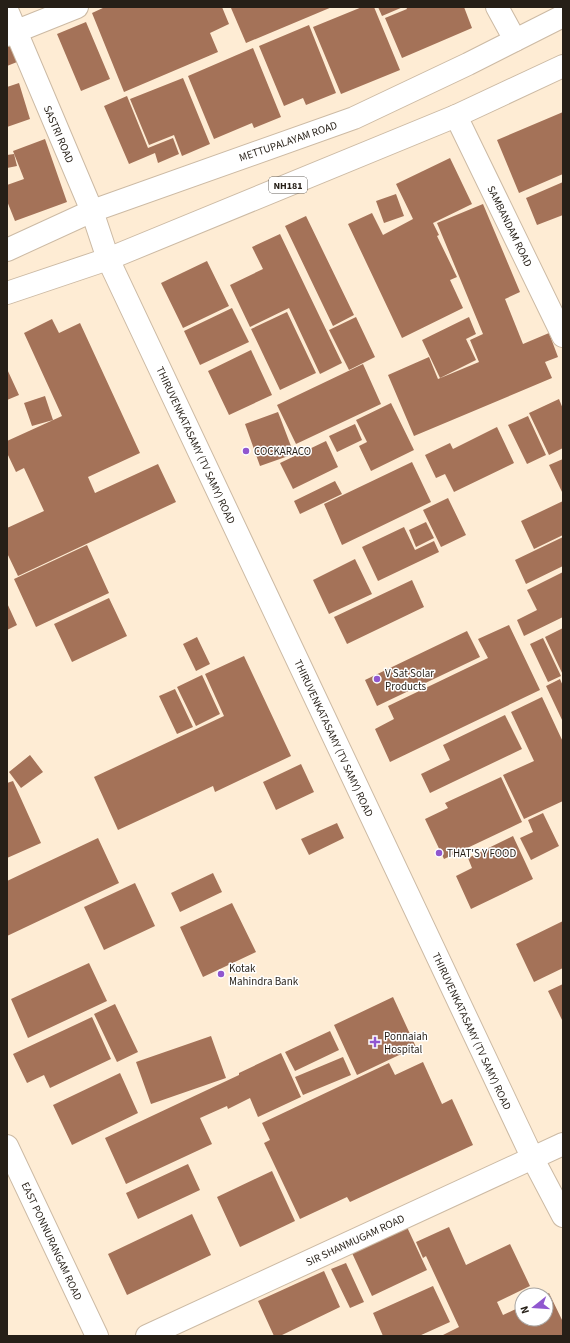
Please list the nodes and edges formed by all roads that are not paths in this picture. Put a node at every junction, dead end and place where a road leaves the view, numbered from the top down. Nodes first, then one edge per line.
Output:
1 (77, 7) edge
2 (497, 7) edge
3 (7, 10) edge
4 (563, 16) edge
5 (11, 33) edge
6 (514, 40) junction
7 (563, 66) edge
8 (456, 116) junction
9 (92, 211) junction
10 (7, 250) edge
11 (108, 259) junction
12 (7, 293) edge
13 (563, 336) edge
14 (563, 1144) edge
15 (7, 1146) edge
16 (533, 1159) junction
17 (563, 1216) edge
18 (97, 1336) edge
19 (147, 1336) edge

1 - 5 main road
2 - 6 main road
3 - 5 main road, SASTRI ROAD
4 - 6 main road, METTUPALAYAM ROAD
5 - 9 main road, SASTRI ROAD
6 - 9 main road, METTUPALAYAM ROAD
7 - 8 main road, NH181
8 - 11 main road, NH181
8 - 13 main road, SAMBANDAM ROAD
9 - 10 main road, METTUPALAYAM ROAD
9 - 11 main road, SASTRI ROAD
11 - 12 main road, NH181
11 - 16 main road, THIRUVENKATASAMY (TV SAMY) ROAD
14 - 16 main road, SIR SHANMUGAM ROAD
15 - 18 main road, EAST PONNURANGAM ROAD
16 - 17 main road, THIRUVENKATASAMY (TV SAMY) ROAD
16 - 19 main road, SIR SHANMUGAM ROAD

